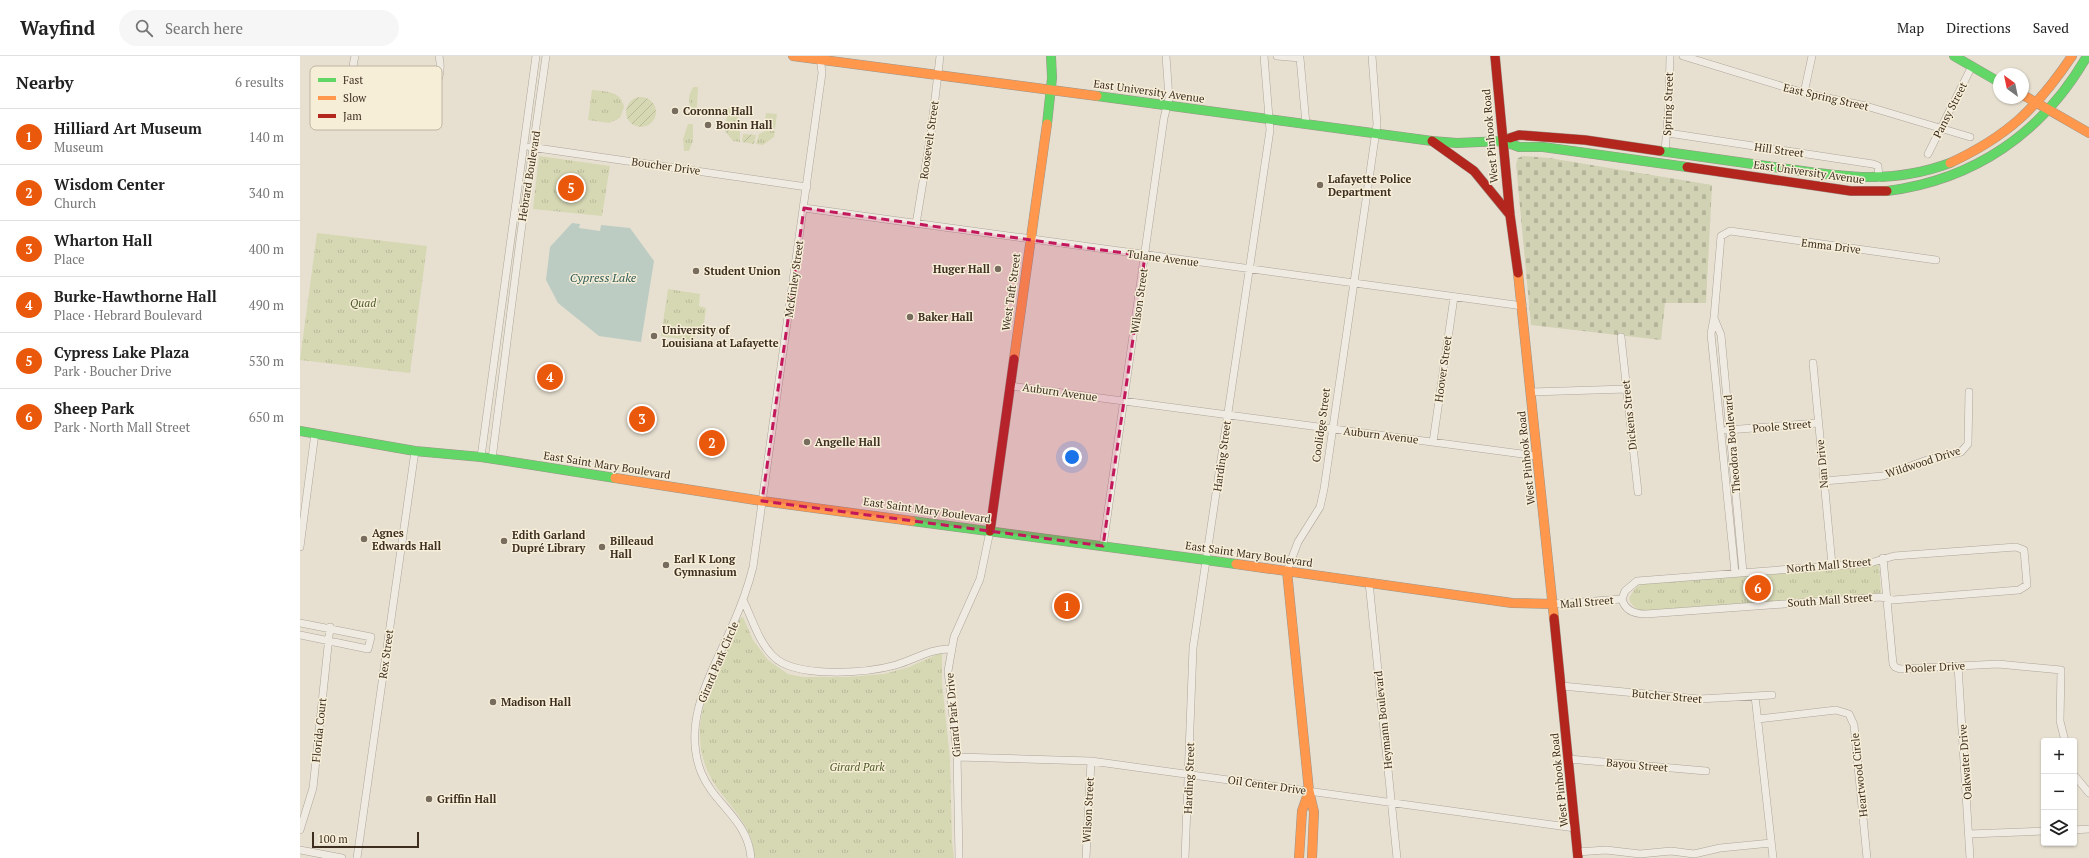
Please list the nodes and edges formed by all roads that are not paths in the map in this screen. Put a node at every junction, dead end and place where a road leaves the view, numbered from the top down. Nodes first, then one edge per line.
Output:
1 (355, 56) edge
2 (439, 56) edge
3 (536, 56) edge
4 (546, 56) edge
5 (793, 56) edge
6 (940, 56) edge
7 (1051, 56) edge
8 (1166, 56) edge
9 (1264, 56) edge
10 (1278, 56) edge
11 (1372, 56) edge
12 (1495, 56) edge
13 (1670, 56) edge
14 (1683, 56) edge
15 (1812, 56) edge
16 (1954, 56) edge
17 (2072, 56) edge
18 (2087, 56) edge
19 (820, 58) edge
20 (354, 66) edge
21 (441, 66) edge
22 (1972, 66) junction
23 (534, 74) junction
24 (939, 75) junction
25 (544, 76) junction
26 (1993, 78) edge
27 (1051, 90) junction
28 (1804, 93) junction
29 (2029, 99) edge
30 (2038, 104) junction
31 (1167, 106) junction
32 (2048, 110) junction
33 (1269, 120) junction
34 (1306, 124) junction
35 (1941, 127) junction
36 (1375, 133) junction
37 (1668, 133) junction
38 (2089, 133) edge
39 (1970, 137) dead end
40 (1432, 141) junction
41 (1503, 141) junction
42 (524, 146) junction
43 (534, 148) junction
44 (1665, 151) junction
45 (1928, 154) dead end
46 (1664, 164) junction
47 (1879, 178) junction
48 (807, 187) junction
49 (1880, 192) junction
50 (804, 208) junction
51 (1510, 215) junction
52 (916, 224) junction
53 (1726, 232) joint
54 (1031, 240) junction
55 (1145, 256) junction
56 (1936, 260) dead end
57 (1249, 269) junction
58 (1354, 282) junction
59 (503, 294) junction
60 (512, 296) junction
61 (1454, 296) junction
62 (1523, 306) junction
63 (1714, 318) junction
64 (1621, 338) dead end
65 (1813, 363) dead end
66 (1010, 386) junction
67 (1627, 389) junction
68 (1531, 392) junction
69 (1969, 392) dead end
70 (1125, 401) junction
71 (488, 405) junction
72 (499, 407) junction
73 (1228, 415) junction
74 (1818, 423) junction
75 (1332, 429) junction
76 (1721, 430) junction
77 (1731, 430) junction
78 (300, 431) edge
79 (315, 433) junction
80 (1433, 442) junction
81 (415, 451) junction
82 (1538, 456) junction
83 (481, 457) junction
84 (492, 459) junction
85 (1824, 481) junction
86 (1638, 492) dead end
87 (762, 501) junction
88 (990, 531) junction
89 (1103, 546) junction
90 (300, 547) edge
91 (1883, 558) junction
92 (1207, 560) junction
93 (1832, 565) junction
94 (2027, 568) joint
95 (1287, 571) junction
96 (1739, 572) junction
97 (1369, 582) junction
98 (1622, 599) junction
99 (1888, 599) junction
100 (743, 600) junction
101 (1553, 604) junction
102 (300, 622) edge
103 (330, 627) junction
104 (300, 635) edge
105 (328, 640) junction
106 (950, 649) junction
107 (1958, 666) junction
108 (1562, 686) junction
109 (1772, 695) dead end
110 (1755, 696) junction
111 (1758, 719) junction
112 (2064, 738) edge
113 (957, 757) junction
114 (1569, 759) junction
115 (1091, 762) junction
116 (1706, 771) dead end
117 (1190, 774) junction
118 (2077, 779) edge
119 (1309, 791) junction
120 (2089, 793) edge
121 (1392, 802) junction
122 (1575, 828) junction
123 (2089, 829) edge
124 (300, 830) edge
125 (2077, 830) edge
126 (2041, 831) edge
127 (1969, 834) junction
128 (1771, 842) junction
129 (300, 850) edge
130 (1578, 855) edge
131 (342, 858) edge
132 (357, 858) edge
133 (751, 858) edge
134 (959, 858) edge
135 (1086, 858) edge
136 (1185, 858) edge
137 (1299, 858) edge
138 (1312, 858) edge
139 (1398, 858) edge
140 (1772, 858) edge
141 (1867, 858) edge
142 (1970, 858) edge

1 - 20 street
2 - 21 street
3 - 23 street, Hebrard Boulevard
4 - 25 street, Hebrard Boulevard
5 - 19 main road, East University Avenue
6 - 24 street, Roosevelt Street
7 - 27 main road, West Taft Street
8 - 31 street, Wilson Street
9 - 33 street, Harding Street
10 - 34 street
11 - 36 street, Coolidge Street
12 - 41 main road, West Pinhook Road
13 - 37 street, Spring Street
14 - 28 street, East Spring Street
15 - 28 street
16 - 22 main road
17 - 30 main road, East University Avenue
18 - 32 main road, East University Avenue
19 - 24 main road, East University Avenue
19 - 48 street, McKinley Street
22 - 26 main road
22 - 35 street, Pansy Street
23 - 25 street
23 - 42 street, Hebrard Boulevard
24 - 27 main road, East University Avenue
24 - 52 street, Roosevelt Street
25 - 43 street, Hebrard Boulevard
27 - 31 main road, East University Avenue
27 - 54 main road, West Taft Street
28 - 35 street, East Spring Street
29 - 30 main road
30 - 32 main road
30 - 47 main road, East University Avenue
31 - 33 main road, East University Avenue
31 - 55 street, Wilson Street
32 - 38 main road
32 - 49 main road, East University Avenue
33 - 34 main road, East University Avenue
33 - 57 street, Harding Street
34 - 36 main road, East University Avenue
35 - 39 street, East Spring Street
35 - 45 street, Pansy Street
36 - 40 main road, East University Avenue
36 - 58 street, Coolidge Street
37 - 44 street, Spring Street
37 - 47 street, Hill Street
40 - 41 main road, East University Avenue
40 - 51 main road
41 - 44 main road, East University Avenue
41 - 46 main road, East University Avenue
41 - 51 main road, West Pinhook Road
42 - 43 street, Boucher Drive
42 - 59 street, Hebrard Boulevard
43 - 48 street, Boucher Drive
43 - 60 street, Hebrard Boulevard
44 - 46 main road
44 - 47 main road, East University Avenue
46 - 49 main road, East University Avenue
47 - 49 main road
48 - 50 street, McKinley Street
50 - 52 street, Tulane Avenue
50 - 87 street, McKinley Street
51 - 62 main road, West Pinhook Road
52 - 54 street, Tulane Avenue
53 - 56 street, Emma Drive
53 - 63 street, Theodora Boulevard
54 - 55 street, Tulane Avenue
54 - 66 main road, West Taft Street
55 - 57 street, Tulane Avenue
55 - 70 street, Wilson Street
57 - 58 street, Tulane Avenue
57 - 73 street, Harding Street
58 - 61 street, Tulane Avenue
58 - 75 street, Coolidge Street
59 - 60 street
59 - 71 street, Hebrard Boulevard
60 - 72 street, Hebrard Boulevard
61 - 62 street, Tulane Avenue
61 - 80 street, Hoover Street
62 - 68 main road, West Pinhook Road
63 - 76 street, Theodora Boulevard
63 - 77 street, Theodora Boulevard
64 - 67 street, Dickens Street
65 - 74 street, Nan Drive
66 - 70 street, Auburn Avenue
66 - 88 main road, West Taft Street
67 - 68 street
67 - 86 street, Dickens Street
68 - 82 main road, West Pinhook Road
69 - 85 street, Wildwood Drive
70 - 73 street, Auburn Avenue
70 - 89 street, Wilson Street
71 - 72 street
71 - 83 street, Hebrard Boulevard
72 - 84 street, Hebrard Boulevard
73 - 75 street, Auburn Avenue
73 - 92 street, Harding Street
74 - 77 street, Poole Street
74 - 85 street, Nan Drive
75 - 80 street, Auburn Avenue
75 - 95 street, Coolidge Street
76 - 77 street, Poole Street
76 - 96 street, Theodora Boulevard
77 - 96 street, Theodora Boulevard
78 - 79 main road, East Saint Mary Boulevard
79 - 81 main road, East Saint Mary Boulevard
79 - 90 street
80 - 82 street, Auburn Avenue
81 - 83 main road, East Saint Mary Boulevard
81 - 132 street, Rex Street
82 - 101 main road, West Pinhook Road
83 - 84 main road, East Saint Mary Boulevard
84 - 87 main road, East Saint Mary Boulevard
85 - 93 street, Nan Drive
87 - 88 main road, East Saint Mary Boulevard
87 - 100 street, Girard Park Circle
88 - 89 main road, East Saint Mary Boulevard
88 - 106 street, Girard Park Drive
89 - 92 main road, East Saint Mary Boulevard
91 - 93 street, North Mall Street
91 - 94 street, North Mall Street
91 - 99 street, Pooler Drive
92 - 95 main road, East Saint Mary Boulevard
92 - 117 street, Harding Street
93 - 96 street, North Mall Street
94 - 99 street, South Mall Street
95 - 97 main road, East Saint Mary Boulevard
95 - 119 main road, Coolidge Street
96 - 98 street, North Mall Street
97 - 101 main road, East Saint Mary Boulevard
97 - 121 street, Heymann Boulevard
98 - 99 street, South Mall Street
98 - 101 street, Mall Street
99 - 107 street, Pooler Drive
100 - 106 street
100 - 133 street, Girard Park Circle
101 - 108 main road, West Pinhook Road
102 - 103 street
103 - 105 street, Florida Court
103 - 105 street
104 - 105 street
105 - 124 street, Florida Court
106 - 113 street, Girard Park Drive
107 - 112 street, Pooler Drive
107 - 127 street, Oakwater Drive
108 - 110 street, Butcher Street
108 - 114 main road, West Pinhook Road
109 - 110 street, Butcher Street
110 - 111 street
111 - 128 street
111 - 141 street, Heartwood Circle
113 - 115 street, Oil Center Drive
113 - 134 street, Girard Park Drive
114 - 116 street, Bayou Street
114 - 122 main road, West Pinhook Road
115 - 117 street, Oil Center Drive
115 - 135 street, Wilson Street
117 - 119 street, Oil Center Drive
117 - 136 street, Harding Street
118 - 120 street
119 - 121 street, Oil Center Drive
119 - 137 main road, Coolidge Street
119 - 138 main road, Coolidge Street
121 - 122 street, Oil Center Drive
121 - 139 street, Heymann Boulevard
122 - 130 main road, West Pinhook Road
123 - 125 street
126 - 127 street
127 - 142 street, Oakwater Drive
128 - 130 street
128 - 140 street
129 - 131 street

